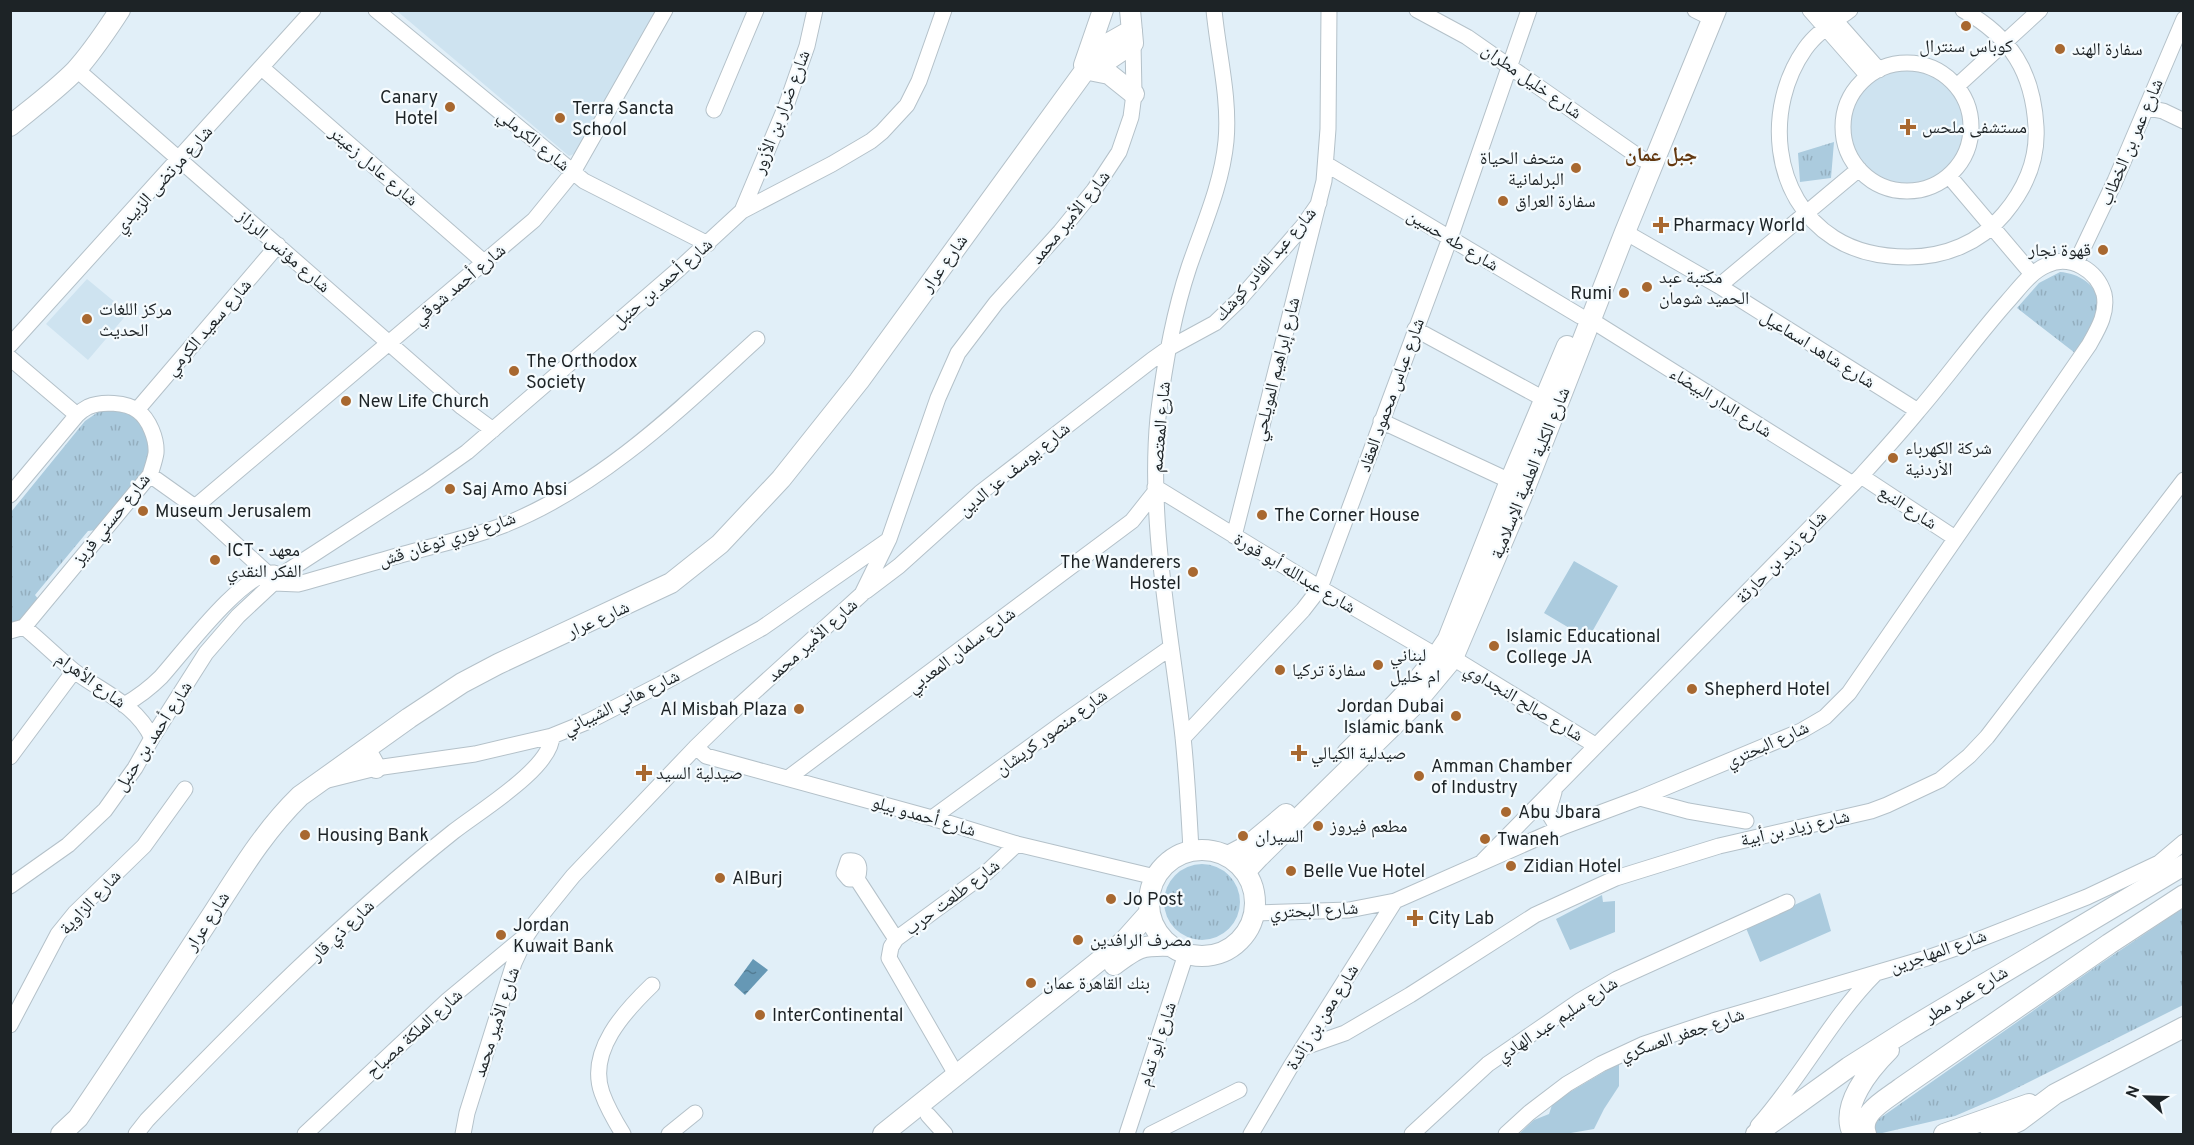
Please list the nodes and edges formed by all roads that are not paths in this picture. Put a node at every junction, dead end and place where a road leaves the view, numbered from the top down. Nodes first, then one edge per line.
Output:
1 (120, 10) edge
2 (313, 10) edge
3 (376, 10) edge
4 (664, 10) edge
5 (756, 10) edge
6 (815, 10) edge
7 (944, 10) edge
8 (1103, 10) edge
9 (1214, 10) edge
10 (1329, 10) edge
11 (1417, 10) edge
12 (1529, 10) edge
13 (1810, 10) edge
14 (1850, 10) edge
15 (1963, 10) edge
16 (2040, 10) edge
17 (1704, 11) edge
18 (2184, 19) edge
19 (1829, 20) edge
20 (1132, 28) edge
21 (2005, 40) junction
22 (1510, 66) junction
23 (262, 68) junction
24 (76, 69) junction
25 (1086, 71) junction
26 (1873, 73) junction
27 (1957, 86) junction
28 (1134, 94) junction
29 (2146, 108) junction
30 (714, 110) dead end
31 (2184, 121) edge
32 (10, 126) edge
33 (1642, 159) junction
34 (179, 161) junction
35 (1326, 164) junction
36 (1859, 169) junction
37 (573, 172) junction
38 (1949, 176) junction
39 (1319, 203) junction
40 (742, 211) junction
41 (1807, 213) junction
42 (1993, 227) junction
43 (1625, 232) junction
44 (1450, 238) junction
45 (708, 243) junction
46 (279, 245) junction
47 (485, 263) junction
48 (2076, 263) junction
49 (2032, 274) junction
50 (1719, 286) junction
51 (1585, 318) junction
52 (1415, 329) junction
53 (757, 339) dead end
54 (388, 342) junction
55 (10, 345) edge
56 (1169, 348) junction
57 (10, 358) edge
58 (1544, 399) junction
59 (137, 410) junction
60 (1918, 411) junction
61 (77, 415) junction
62 (1381, 421) junction
63 (493, 430) junction
64 (150, 475) junction
65 (1857, 480) junction
66 (2184, 480) edge
67 (1510, 481) junction
68 (1155, 490) junction
69 (10, 495) edge
70 (195, 507) junction
71 (1132, 520) junction
72 (1233, 536) junction
73 (1159, 537) junction
74 (1955, 538) junction
75 (889, 539) junction
76 (274, 576) junction
77 (1320, 588) junction
78 (862, 594) junction
79 (17, 629) edge
80 (192, 641) junction
81 (1170, 648) junction
82 (206, 653) junction
83 (1445, 657) junction
84 (75, 671) junction
85 (124, 705) junction
86 (552, 736) junction
87 (152, 738) junction
88 (1183, 738) junction
89 (1595, 745) junction
90 (696, 747) junction
91 (366, 750) junction
92 (10, 757) edge
93 (376, 768) junction
94 (788, 778) junction
95 (320, 782) junction
96 (1557, 787) junction
97 (185, 789) dead end
98 (1640, 798) junction
99 (932, 818) junction
100 (1746, 822) dead end
101 (1565, 826) junction
102 (2184, 842) edge
103 (1017, 844) junction
104 (1191, 850) junction
105 (1228, 856) junction
106 (1483, 861) junction
107 (2184, 864) edge
108 (1245, 872) junction
109 (1155, 877) junction
110 (858, 879) dead end
111 (10, 886) edge
112 (2184, 895) edge
113 (1395, 901) junction
114 (1787, 902) dead end
115 (1149, 913) junction
116 (1254, 913) junction
117 (527, 935) junction
118 (896, 939) junction
119 (1178, 950) junction
120 (1877, 972) junction
121 (652, 985) dead end
122 (16, 999) edge
123 (10, 1025) edge
124 (2184, 1028) edge
125 (1909, 1029) junction
126 (1305, 1047) junction
127 (957, 1076) junction
128 (1239, 1090) dead end
129 (695, 1113) dead end
130 (928, 1115) junction
131 (2018, 1122) edge
132 (69, 1131) edge
133 (136, 1134) edge
134 (304, 1134) edge
135 (463, 1134) edge
136 (623, 1134) edge
137 (669, 1134) edge
138 (883, 1134) edge
139 (904, 1134) edge
140 (945, 1134) edge
141 (1127, 1134) edge
142 (1151, 1134) edge
143 (1251, 1134) edge
144 (1412, 1134) edge
145 (1506, 1134) edge
146 (1749, 1134) edge
147 (1756, 1134) edge
148 (1853, 1134) edge
149 (1866, 1134) edge
150 (1944, 1134) edge
151 (1991, 1134) edge

1 - 24 main road
2 - 23 street, شارع مرتضى الزبيدي
3 - 37 street, شارع الكرملي
4 - 37 street, شارع أحمد شوقي
5 - 30 street
6 - 40 street, شارع ضرار بن الأزور
7 - 40 street, شارع أحمد بن حنبل
8 - 25 main road
9 - 56 street, شارع المعتصم
10 - 35 street, شارع عبد القادر كوشك
11 - 22 street, شارع خليل مطران
12 - 22 street, شارع عباس محمود العقاد
13 - 19 street
14 - 19 street
15 - 21 street
16 - 21 street
17 - 33 main road, شارع الكلية العلمية الإسلامية
17 - 43 main road, شارع الكلية العلمية الإسلامية
18 - 29 street, شارع عمر بن الخطاب
19 - 26 street
19 - 41 street
20 - 25 main road, شارع عرار
20 - 28 street, شارع الأمير محمد
21 - 27 street
21 - 42 street
22 - 33 street, شارع خليل مطران
22 - 44 street, شارع عباس محمود العقاد
23 - 34 street, شارع مرتضى الزبيدي
23 - 47 street, شارع عادل زعيتر
24 - 32 main road
24 - 34 street, شارع مؤنس الرزاز
25 - 28 main road
25 - 91 main road, شارع عرار
26 - 27 street
26 - 36 street
27 - 38 street
28 - 75 street, شارع الأمير محمد
29 - 31 street
29 - 48 street, شارع عمر بن الخطاب
33 - 51 main road, شارع الكلية العلمية الإسلامية
34 - 46 street, شارع مؤنس الرزاز
34 - 55 street, شارع مرتضى الزبيدي
35 - 39 street, شارع عبد القادر كوشك
35 - 44 street, شارع طه حسين
36 - 38 street
36 - 41 street
37 - 45 street, شارع الكرملي
37 - 47 street, شارع أحمد شوقي
38 - 42 street
39 - 56 street, شارع عبد القادر كوشك
39 - 72 street, شارع إبراهيم المويلحي
40 - 45 street, شارع أحمد بن حنبل
41 - 42 street
41 - 50 street
42 - 49 street
43 - 50 street, شارع شاهد اسماعيل
43 - 51 main road, شارع الكلية العلمية الإسلامية
44 - 51 street, شارع طه حسين
44 - 52 street, شارع عباس محمود العقاد
45 - 63 street, شارع أحمد بن حنبل
46 - 54 street, شارع مؤنس الرزاز
46 - 59 street, شارع سعيد الكرمي
47 - 54 street, شارع أحمد شوقي
48 - 49 street, شارع زيد بن حارثة
48 - 74 street, شارع البحتري
49 - 60 street, شارع زيد بن حارثة
50 - 60 street, شارع شاهد اسماعيل
51 - 58 main road, شارع الكلية العلمية الإسلامية
51 - 65 street, شارع الدار البيضاء
51 - 83 main road, شارع الكلية العلمية الإسلامية
52 - 58 street
52 - 62 street, شارع عباس محمود العقاد
53 - 76 street, شارع نوري توغان قش
54 - 63 street, شارع مؤنس الرزاز
54 - 70 street, شارع أحمد شوقي
56 - 68 street, شارع المعتصم
56 - 78 street, شارع يوسف عز الدين
57 - 61 street
58 - 67 main road, شارع الكلية العلمية الإسلامية
59 - 61 street
59 - 64 street, شارع حسني فريز
60 - 65 street, شارع زيد بن حارثة
61 - 69 street
62 - 67 street
62 - 77 street, شارع عباس محمود العقاد
63 - 76 street, شارع أحمد بن حنبل
64 - 70 street
64 - 79 street, شارع حسني فريز
65 - 74 street, شارع النبع
65 - 89 street, شارع زيد بن حارثة
66 - 126 street, شارع زياد بن أبية
67 - 83 main road, شارع الكلية العلمية الإسلامية
68 - 71 street, شارع سلمان المعدبي
68 - 72 street, شارع عبدالله أبو قورة
68 - 73 street, شارع المعتصم
70 - 76 street
71 - 73 street
71 - 94 street, شارع سلمان المعدبي
72 - 77 street, شارع عبدالله أبو قورة
73 - 81 street, شارع المعتصم
74 - 98 street, شارع البحتري
75 - 78 street, شارع الأمير محمد
75 - 86 street, شارع هاني الشيباني
76 - 80 street, شارع أحمد بن حنبل
76 - 82 street, شارع أحمد بن حنبل
77 - 83 street, شارع عبدالله أبو قورة
77 - 88 street, شارع عباس محمود العقاد
78 - 90 street, شارع الأمير محمد
79 - 84 street, شارع الأهرام
80 - 82 street
80 - 85 street, شارع أحمد بن حنبل
81 - 88 street, شارع المعتصم
81 - 99 street, شارع منصور كريشان
82 - 87 street, شارع أحمد بن حنبل
83 - 89 street, شارع صالح النجداوي
83 - 105 main road, شارع الكلية العلمية الإسلامية
83 - 108 main road, شارع الكلية العلمية الإسلامية
84 - 85 street, شارع الأهرام
84 - 92 street
85 - 87 street, شارع الأهرام
86 - 93 street, شارع هاني الشيباني
86 - 133 street, شارع ذي قار
87 - 111 street, شارع أحمد بن حنبل
88 - 104 street, شارع المعتصم
89 - 96 street, شارع زيد بن حارثة
90 - 94 street, شارع أحمدو بيلو
90 - 117 street, شارع الأمير محمد
91 - 93 main road
91 - 95 main road, شارع عرار
93 - 95 street, شارع هاني الشيباني
94 - 99 street, شارع أحمدو بيلو
95 - 132 main road, شارع عرار
96 - 101 street
96 - 106 street, شارع زيد بن حارثة
97 - 122 street, شارع الزاوية
98 - 100 street
98 - 101 street, شارع البحتري
99 - 103 street, شارع أحمدو بيلو
101 - 106 street, شارع البحتري
102 - 120 street, شارع المهاجرين
103 - 109 street, شارع أحمدو بيلو
103 - 118 street, شارع طلعت حرب
104 - 105 main road
104 - 109 main road
105 - 108 main road
106 - 113 street, شارع البحتري
107 - 125 main road, شارع عمر مطر
108 - 116 main road
109 - 115 main road
110 - 118 street
112 - 149 main road, شارع عمر مطر
113 - 116 street, شارع البحتري
113 - 126 street, شارع معن بن زائدة
114 - 144 street, شارع سليم عبد الهادي
115 - 119 main road
115 - 127 main road
116 - 119 main road
117 - 134 street, شارع الملكة مصباح
117 - 135 street, شارع الأمير محمد
118 - 127 street, شارع طلعت حرب
119 - 130 main road
119 - 141 street, شارع أبو تمام
120 - 145 street, شارع جعفر العسكري
120 - 146 street, شارع المهاجرين
121 - 136 street
122 - 123 street, شارع الزاوية
124 - 131 main road
125 - 147 main road, شارع عمر مطر
125 - 148 main road
126 - 143 street, شارع معن بن زائدة
127 - 138 main road
128 - 142 street
129 - 137 street
130 - 139 main road
130 - 140 street
131 - 150 main road
131 - 151 main road

